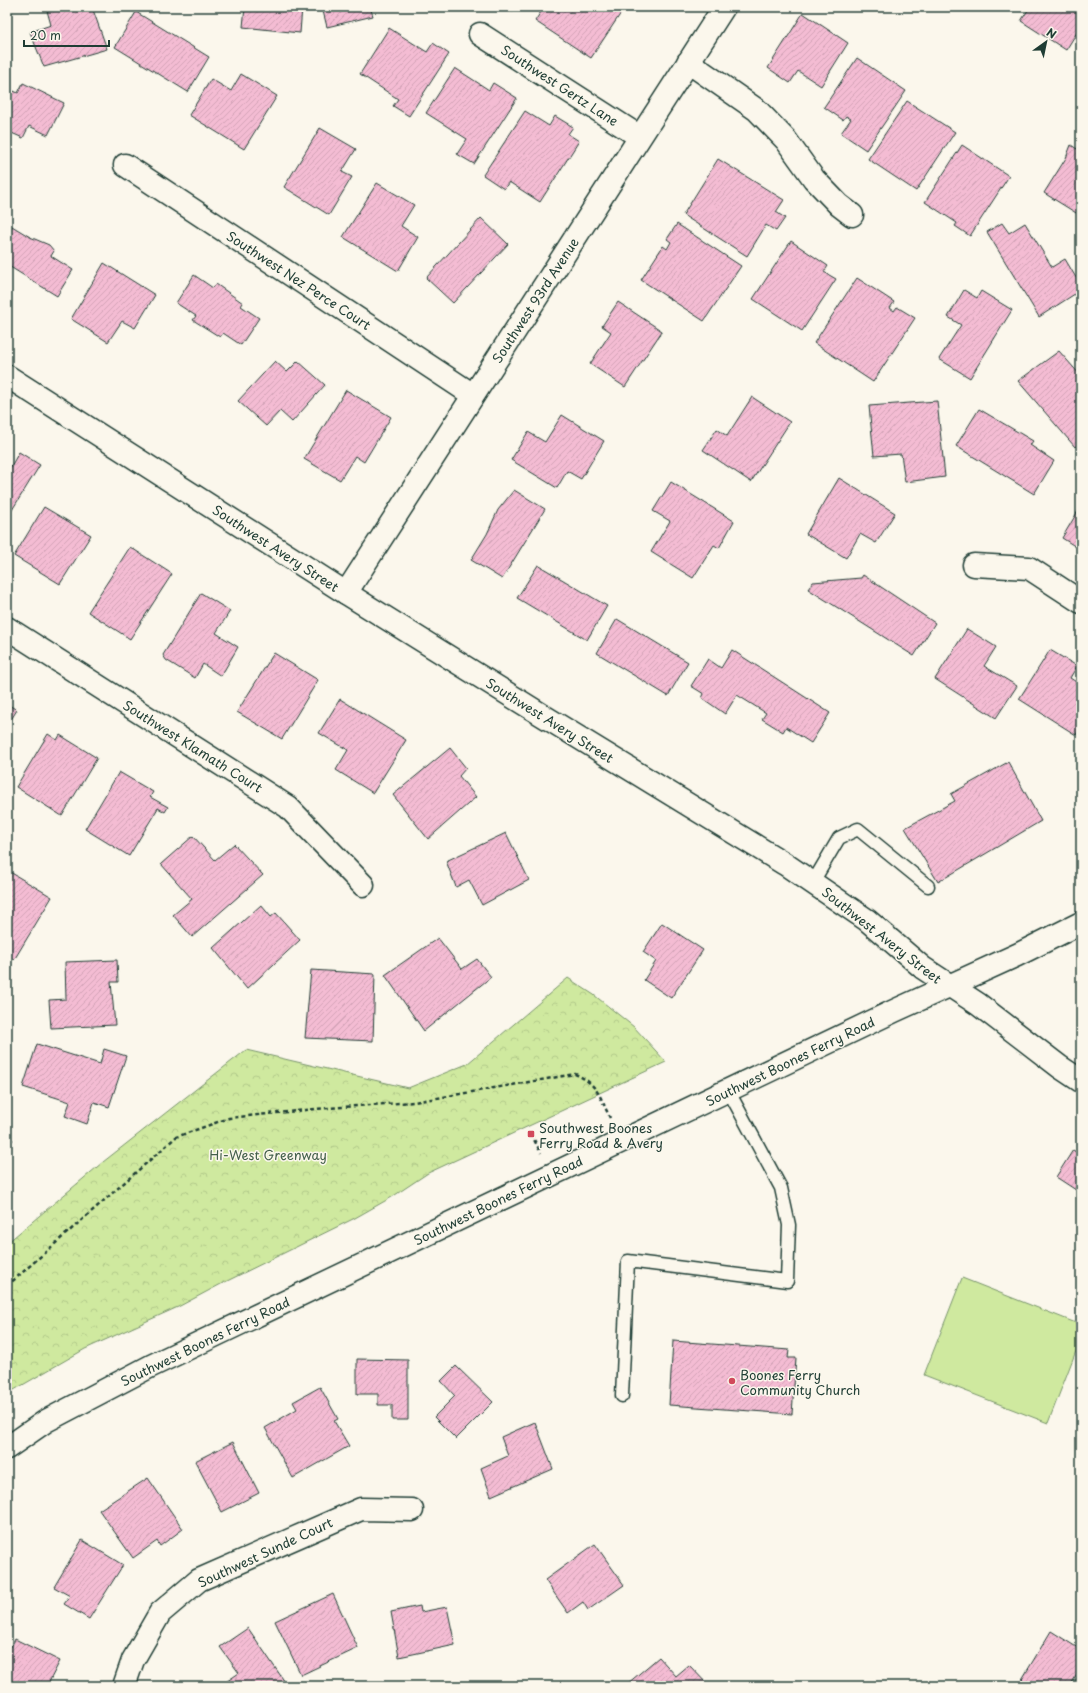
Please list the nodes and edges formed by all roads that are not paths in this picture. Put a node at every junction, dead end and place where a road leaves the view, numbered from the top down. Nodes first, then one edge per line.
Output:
1 (724, 7) edge
2 (480, 34) dead end
3 (688, 62) junction
4 (640, 137) junction
5 (125, 165) dead end
6 (852, 215) dead end
7 (7, 376) edge
8 (473, 395) junction
9 (974, 565) dead end
10 (346, 593) junction
11 (1081, 602) edge
12 (7, 628) edge
13 (813, 882) junction
14 (363, 885) dead end
15 (928, 886) dead end
16 (1081, 923) edge
17 (948, 986) junction
18 (1081, 1081) edge
19 (728, 1090) junction
20 (622, 1396) dead end
21 (7, 1448) edge
22 (412, 1510) dead end
23 (124, 1686) edge

1 - 3 street, Southwest 93rd Avenue
2 - 4 street, Southwest Gertz Lane
3 - 4 street, Southwest 93rd Avenue
3 - 6 street
4 - 8 street, Southwest 93rd Avenue
5 - 8 street, Southwest Nez Perce Court
7 - 10 street, Southwest Avery Street
8 - 10 street, Southwest 93rd Avenue
9 - 11 street
10 - 13 street, Southwest Avery Street
12 - 14 street, Southwest Klamath Court
13 - 15 lane
13 - 17 street, Southwest Avery Street
16 - 17 street, Southwest Boones Ferry Road
17 - 18 street, Southwest Avery Street
17 - 19 street, Southwest Boones Ferry Road
19 - 20 lane
19 - 21 street, Southwest Boones Ferry Road
22 - 23 street, Southwest Sunde Court

